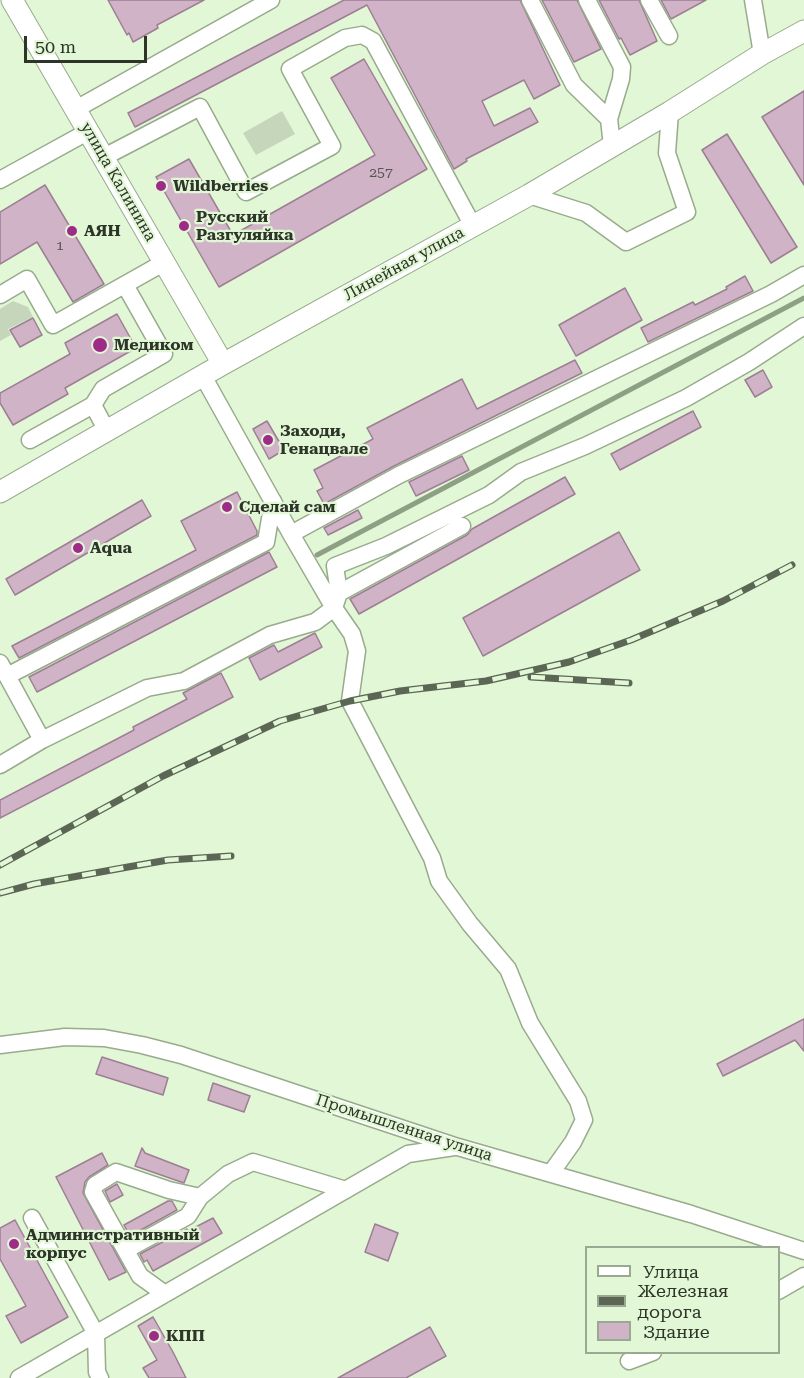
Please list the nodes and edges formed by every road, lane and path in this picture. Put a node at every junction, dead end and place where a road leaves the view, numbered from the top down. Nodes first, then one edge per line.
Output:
1 (12, 0) edge
2 (271, 0) edge
3 (530, 0) edge
4 (587, 0) edge
5 (649, 0) edge
6 (753, 0) edge
7 (804, 31) edge
8 (669, 36) dead end
9 (762, 54) junction
10 (76, 109) junction
11 (670, 112) junction
12 (609, 119) junction
13 (89, 131) junction
14 (612, 146) junction
15 (104, 157) junction
16 (0, 180) edge
17 (529, 195) junction
18 (473, 226) junction
19 (165, 262) junction
20 (804, 275) edge
21 (125, 285) junction
22 (0, 295) edge
23 (804, 326) edge
24 (223, 364) junction
25 (203, 376) junction
26 (93, 405) junction
27 (107, 430) junction
28 (30, 440) dead end
29 (0, 492) edge
30 (273, 501) junction
31 (462, 526) dead end
32 (291, 534) junction
33 (337, 601) junction
34 (3, 670) edge
35 (42, 740) junction
36 (0, 765) edge
37 (0, 1044) edge
38 (458, 1147) junction
39 (551, 1173) junction
40 (346, 1190) junction
41 (200, 1197) junction
42 (32, 1218) dead end
43 (126, 1250) junction
44 (804, 1251) edge
45 (804, 1276) edge
46 (780, 1290) edge
47 (165, 1294) junction
48 (96, 1334) junction
49 (650, 1354) edge
50 (629, 1361) dead end
51 (97, 1376) edge
52 (19, 1378) edge

1 - 10 main road, улица Калинина
2 - 10 street
3 - 12 street
4 - 12 street
5 - 8 street
6 - 9 street
7 - 9 main road, Линейная улица
9 - 11 main road, Линейная улица
10 - 13 main road, улица Калинина
11 - 14 main road, Линейная улица
11 - 17 street
12 - 14 street
13 - 15 main road, улица Калинина
13 - 16 street
14 - 17 main road, Линейная улица
15 - 18 street
15 - 19 main road, улица Калинина
17 - 18 main road, Линейная улица
18 - 24 main road, Линейная улица
19 - 21 street
19 - 24 main road, улица Калинина
20 - 32 street
21 - 22 street
21 - 26 street
23 - 33 street
24 - 25 main road, Линейная улица
25 - 27 main road, Линейная улица
25 - 30 street
26 - 27 street
26 - 28 street
27 - 29 main road, Линейная улица
30 - 32 street
30 - 34 street
31 - 33 street
32 - 33 street
33 - 35 street
33 - 39 street
34 - 35 street
35 - 36 street
37 - 38 street, Промышленная улица
38 - 39 street, Промышленная улица
38 - 40 street
39 - 44 street, Промышленная улица
40 - 41 street
40 - 47 street
41 - 43 street
41 - 43 street
42 - 48 street
43 - 47 street
45 - 46 street
47 - 48 street
48 - 51 street
48 - 52 street
49 - 50 street

